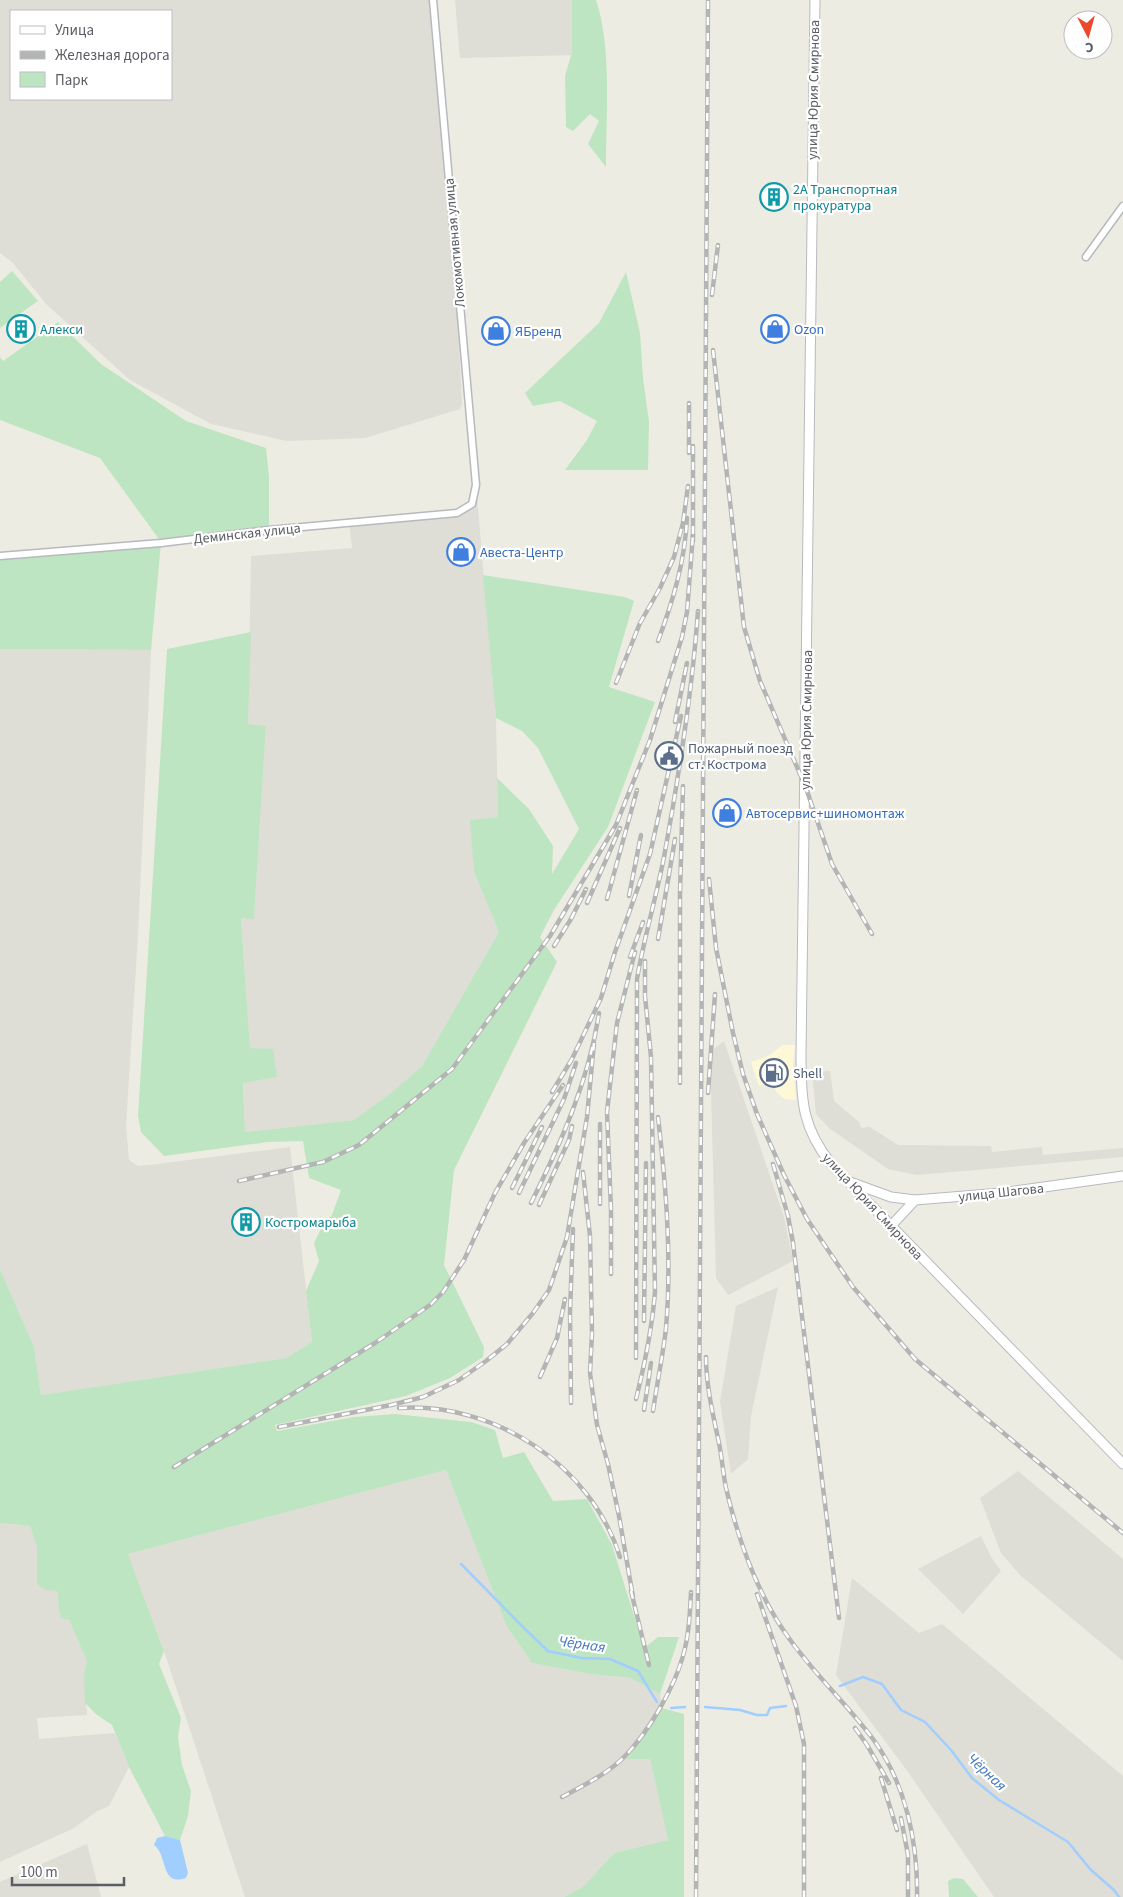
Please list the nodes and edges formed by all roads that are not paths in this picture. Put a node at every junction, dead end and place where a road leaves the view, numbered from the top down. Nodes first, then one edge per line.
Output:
1 (433, 0) edge
2 (815, 0) edge
3 (1123, 206) edge
4 (1086, 257) dead end
5 (476, 485) joint
6 (0, 556) edge
7 (1123, 1176) edge
8 (845, 1180) junction
9 (915, 1200) junction
10 (891, 1226) junction
11 (1123, 1464) edge

1 - 5 street, Локомотивная улица
2 - 8 main road, улица Юрия Смирнова
3 - 4 street
5 - 6 street, Деминская улица
7 - 9 main road, улица Шагова
8 - 9 main road, улица Шагова
8 - 10 main road, улица Юрия Смирнова
9 - 10 main road
10 - 11 main road, улица Юрия Смирнова

